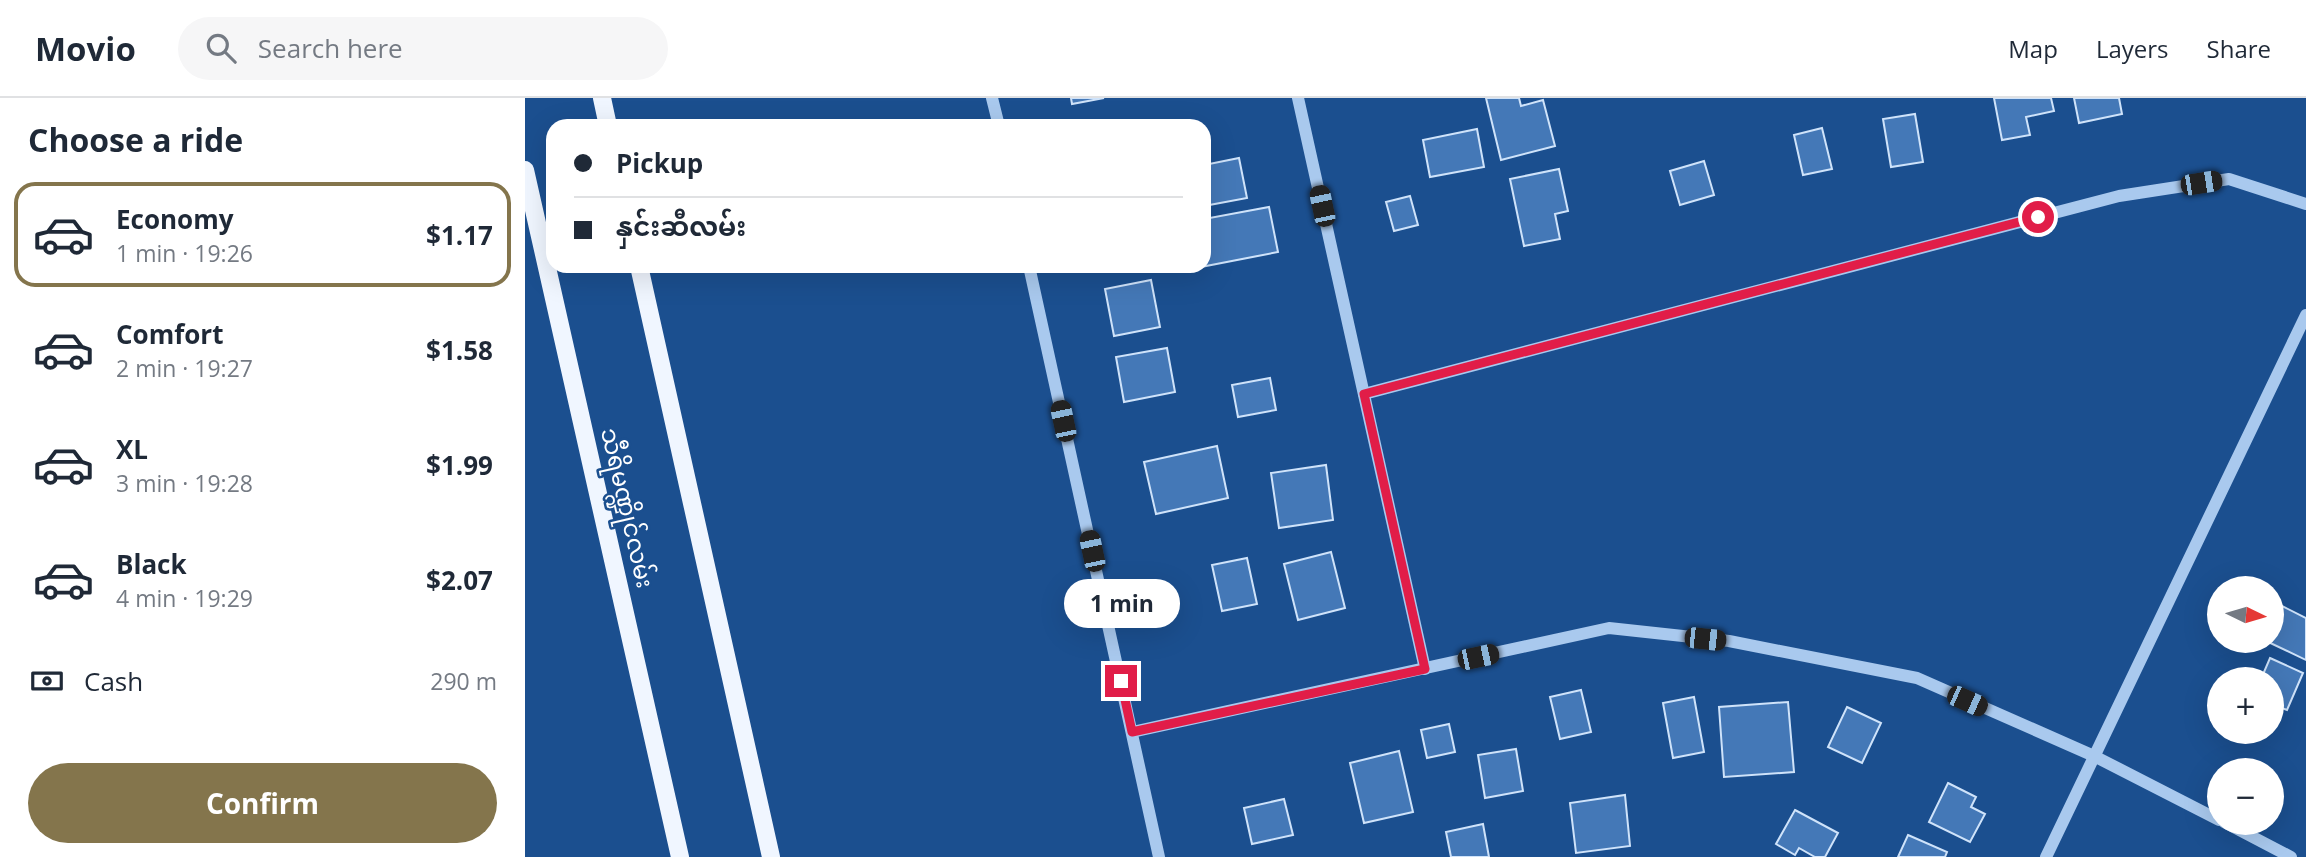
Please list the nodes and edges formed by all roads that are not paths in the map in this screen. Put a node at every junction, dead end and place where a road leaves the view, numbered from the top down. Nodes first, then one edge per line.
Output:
1 (602, 98) edge
2 (992, 98) edge
3 (1298, 98) edge
4 (606, 119) edge
5 (997, 119) edge
6 (525, 170) edge
7 (2306, 204) edge
8 (546, 263) edge
9 (548, 273) edge
10 (641, 273) edge
11 (1031, 273) edge
12 (2306, 314) edge
13 (1364, 394) junction
14 (1425, 669) junction
15 (1132, 732) junction
16 (2094, 756) junction
17 (2207, 814) edge
18 (2249, 835) edge
19 (680, 857) edge
20 (771, 857) edge
21 (1159, 857) edge
22 (2046, 857) edge
23 (2291, 857) edge

1 - 4 main road
2 - 5 street
3 - 13 street
6 - 8 main road, သီရိမဏ္ဍိုင်လမ်း
7 - 13 street
9 - 19 main road, သီရိမဏ္ဍိုင်လမ်း
10 - 20 main road
11 - 15 street
12 - 16 street
13 - 14 street
14 - 15 street
14 - 16 street
15 - 21 street
16 - 17 street
16 - 22 street
18 - 23 street

